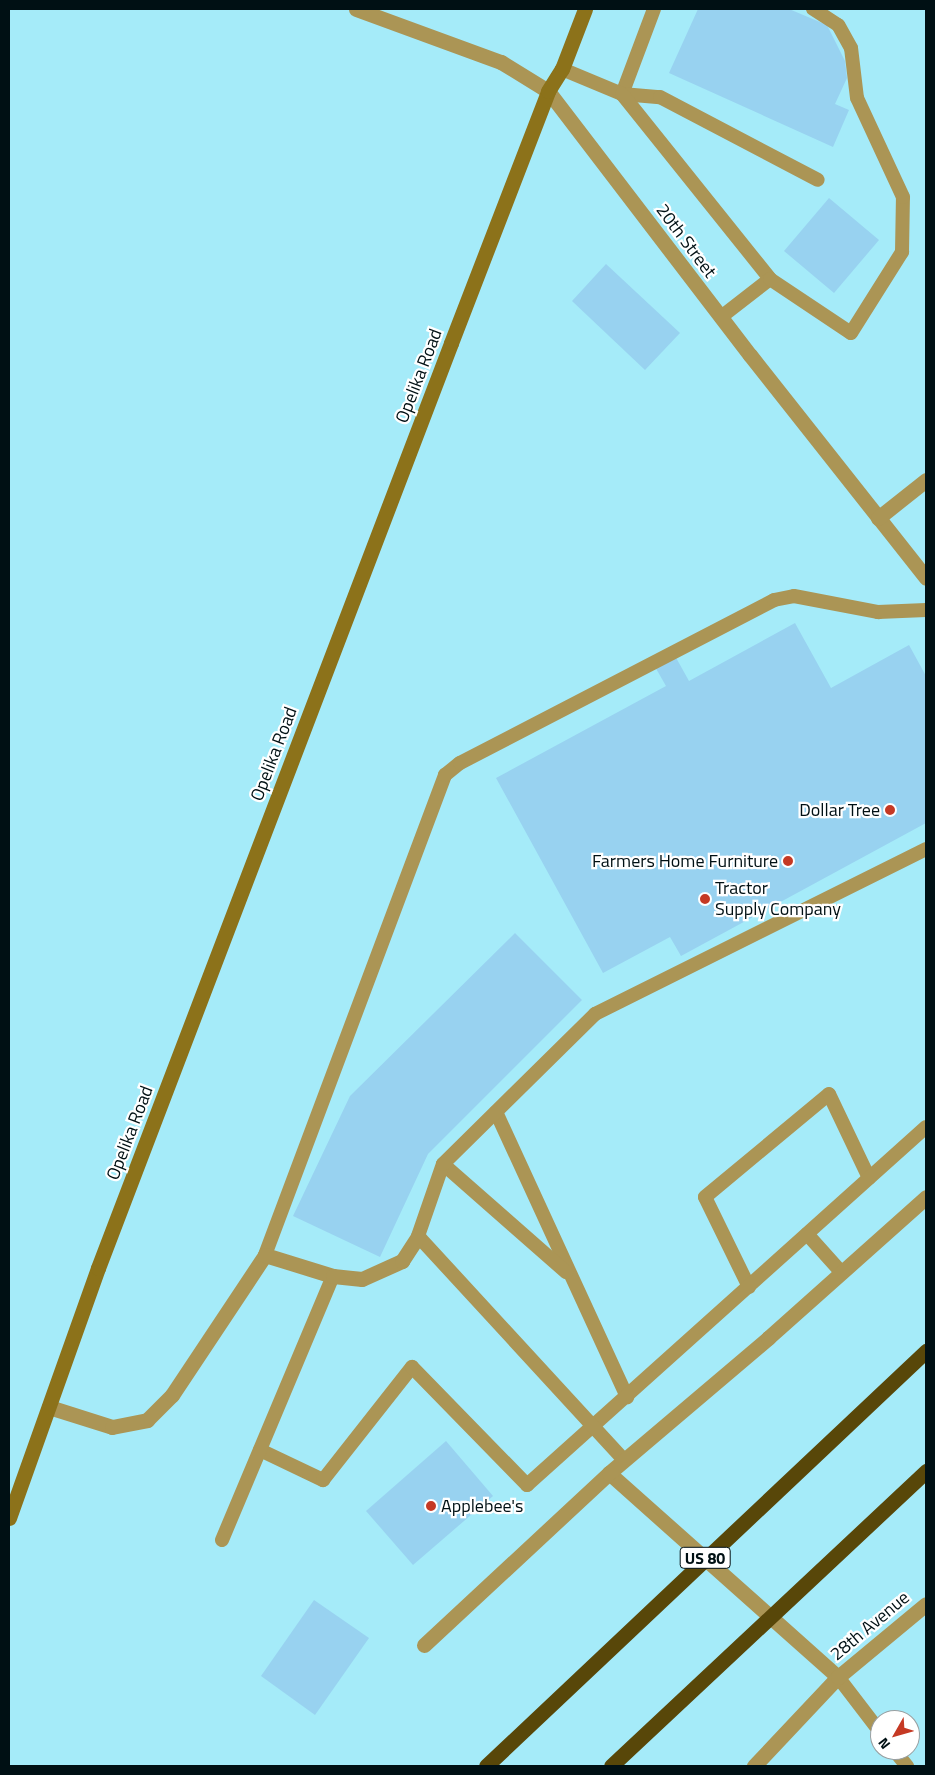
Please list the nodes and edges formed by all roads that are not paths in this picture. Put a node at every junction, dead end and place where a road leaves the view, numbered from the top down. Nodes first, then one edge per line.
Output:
1 (356, 9) edge
2 (585, 9) edge
3 (654, 9) edge
4 (813, 9) edge
5 (562, 69) junction
6 (548, 91) junction
7 (622, 94) junction
8 (818, 180) dead end
9 (770, 279) junction
10 (721, 317) junction
11 (926, 480) edge
12 (878, 518) junction
13 (926, 578) edge
14 (926, 610) edge
15 (926, 850) edge
16 (496, 1112) junction
17 (926, 1127) edge
18 (443, 1164) junction
19 (870, 1178) junction
20 (926, 1197) edge
21 (807, 1234) junction
22 (418, 1236) junction
23 (265, 1255) junction
24 (842, 1273) junction
25 (571, 1275) junction
26 (334, 1276) junction
27 (749, 1287) junction
28 (926, 1351) edge
29 (627, 1397) junction
30 (49, 1407) junction
31 (593, 1428) junction
32 (260, 1450) junction
33 (624, 1460) junction
34 (926, 1471) edge
35 (609, 1473) junction
36 (9, 1518) edge
37 (222, 1540) dead end
38 (704, 1559) junction
39 (926, 1604) edge
40 (770, 1619) junction
41 (424, 1645) dead end
42 (838, 1677) junction
43 (870, 1719) edge
44 (486, 1766) edge
45 (612, 1766) edge
46 (754, 1766) edge

1 - 6 street, 20th Street
2 - 5 main road, Opelika Road
3 - 7 lane
4 - 9 lane
5 - 6 main road, Opelika Road
5 - 7 lane
6 - 10 street, 20th Street
6 - 30 main road, Opelika Road
7 - 8 lane
7 - 9 lane
9 - 10 lane
10 - 12 street, 20th Street
11 - 12 street
12 - 13 street, 20th Street
14 - 23 lane
15 - 16 lane
16 - 18 lane
16 - 25 lane
17 - 19 lane
18 - 22 lane
18 - 25 lane
19 - 21 lane
19 - 27 lane
20 - 24 street
21 - 24 lane
21 - 27 lane
22 - 26 street
22 - 31 lane
23 - 26 street
23 - 30 street
24 - 33 street
25 - 29 lane
26 - 32 lane
27 - 29 lane
28 - 38 highway, US 80
29 - 31 lane
30 - 36 main road, Opelika Road
31 - 32 lane
31 - 33 lane
32 - 37 lane
33 - 35 street
34 - 40 highway
35 - 38 street
35 - 41 street
38 - 40 street
38 - 44 highway, US 80
39 - 42 street, 28th Avenue
40 - 42 street
40 - 45 highway
42 - 43 lane
42 - 46 street, 28th Avenue

